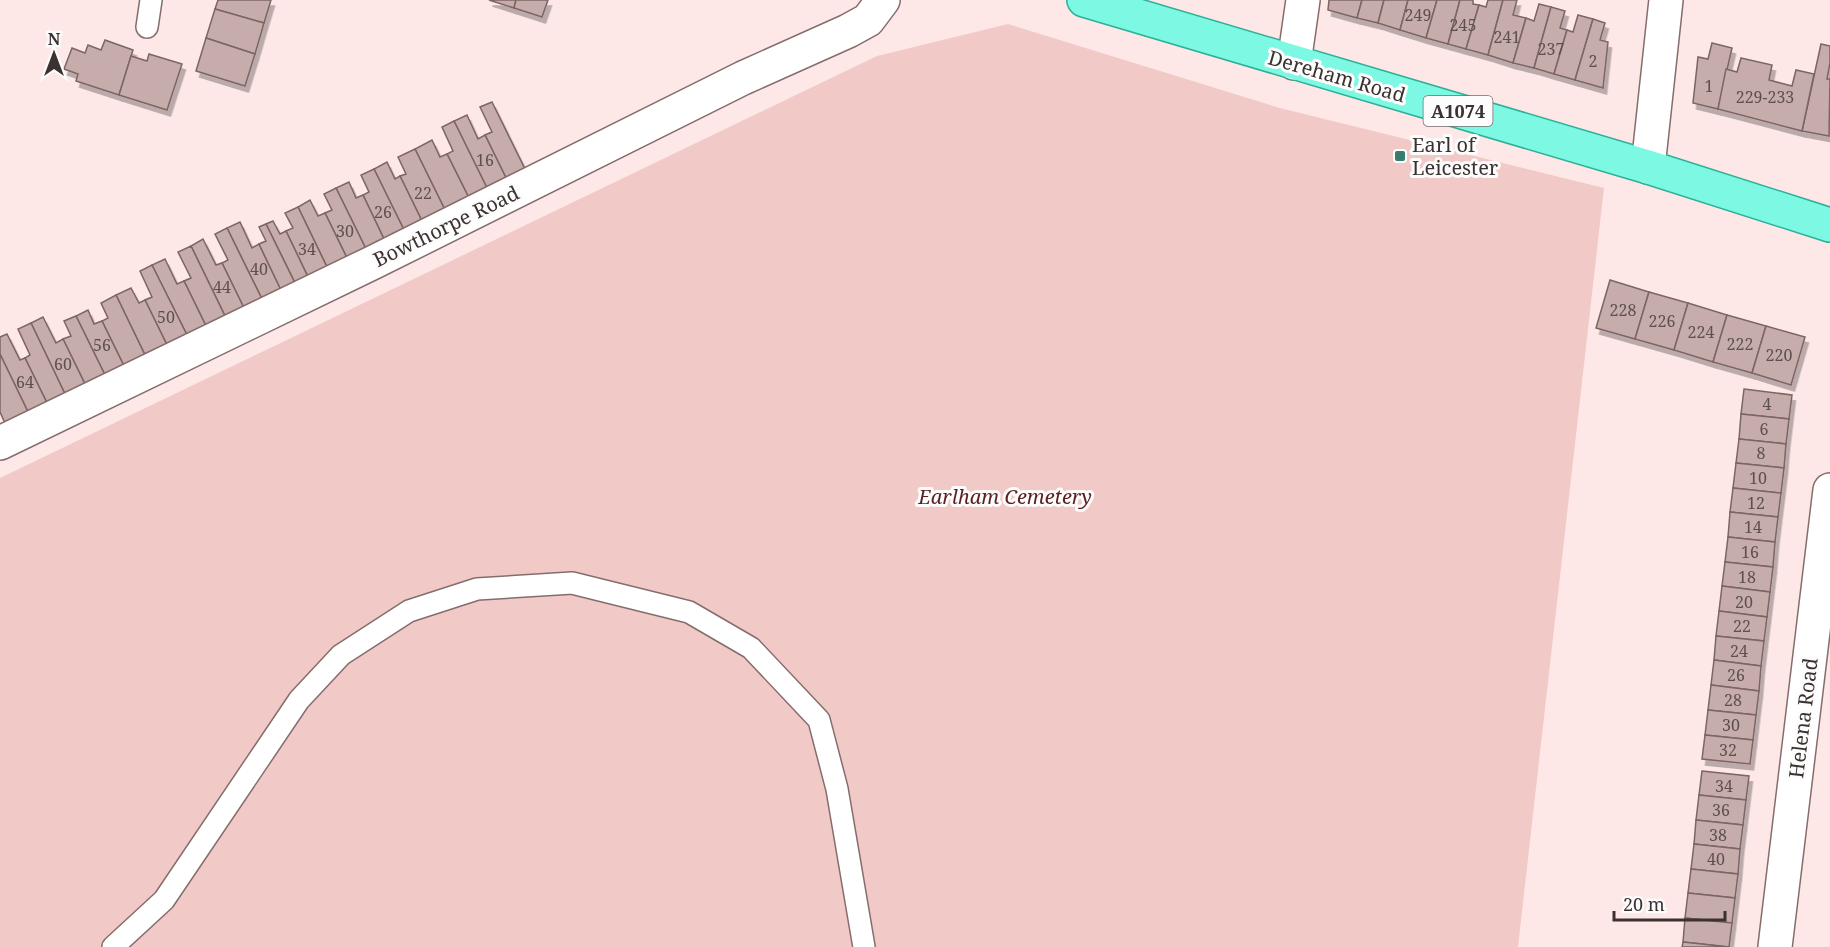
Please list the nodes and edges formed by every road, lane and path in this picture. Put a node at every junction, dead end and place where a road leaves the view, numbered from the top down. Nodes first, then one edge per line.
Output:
1 (151, 0) edge
2 (883, 0) edge
3 (1084, 0) edge
4 (1304, 0) edge
5 (1666, 0) edge
6 (147, 27) dead end
7 (1294, 63) junction
8 (1648, 167) junction
9 (1830, 225) edge
10 (0, 443) edge
11 (1830, 490) edge
12 (113, 947) edge
13 (864, 947) edge
14 (1775, 947) edge

1 - 6 lane
2 - 10 street, Bowthorpe Road
3 - 7 main road, Dereham Road / A1074
4 - 7 street
5 - 8 street
7 - 8 main road, Dereham Road / A1074
8 - 9 main road, Dereham Road / A1074
11 - 14 street, Helena Road
12 - 13 lane

